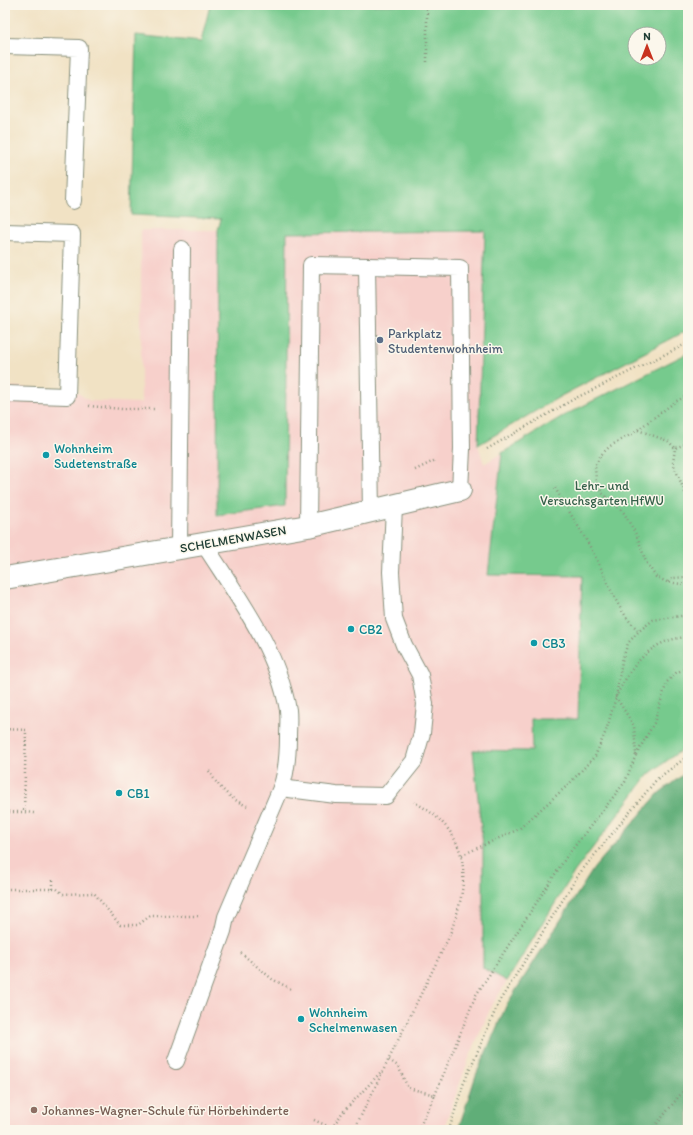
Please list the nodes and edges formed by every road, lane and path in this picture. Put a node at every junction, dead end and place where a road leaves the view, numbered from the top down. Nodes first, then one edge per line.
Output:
1 (427, 5) edge
2 (5, 46) edge
3 (427, 63) dead end
4 (73, 201) dead end
5 (5, 232) edge
6 (182, 249) dead end
7 (367, 266) junction
8 (688, 343) edge
9 (5, 394) edge
10 (688, 395) edge
11 (67, 396) junction
12 (181, 409) junction
13 (638, 430) junction
14 (688, 444) edge
15 (675, 448) junction
16 (482, 452) dead end
17 (555, 488) dead end
18 (460, 490) joint
19 (688, 500) edge
20 (394, 507) junction
21 (371, 512) junction
22 (308, 526) junction
23 (204, 544) junction
24 (179, 548) junction
25 (688, 577) edge
26 (5, 578) edge
27 (667, 582) junction
28 (688, 585) edge
29 (688, 615) edge
30 (639, 631) junction
31 (688, 637) edge
32 (688, 667) edge
33 (616, 697) junction
34 (5, 729) edge
35 (636, 755) junction
36 (688, 756) edge
37 (209, 771) dead end
38 (281, 788) junction
39 (386, 796) junction
40 (272, 808) junction
41 (5, 812) edge
42 (24, 812) junction
43 (34, 813) dead end
44 (462, 854) junction
45 (53, 880) dead end
46 (5, 888) edge
47 (53, 889) junction
48 (205, 916) dead end
49 (223, 931) junction
50 (291, 989) dead end
51 (389, 1060) junction
52 (176, 1061) dead end
53 (382, 1070) junction
54 (688, 1084) edge
55 (435, 1095) junction
56 (314, 1120) dead end
57 (331, 1129) edge
58 (354, 1130) edge
59 (418, 1130) edge
60 (449, 1130) edge
61 (652, 1130) edge

1 - 3 path
2 - 4 lane
5 - 11 lane
6 - 12 lane
7 - 18 lane
7 - 21 lane
7 - 22 lane
8 - 16 path
9 - 11 lane
10 - 13 path
11 - 12 path
12 - 24 lane
13 - 15 path
13 - 27 path
14 - 15 path
15 - 19 path
17 - 30 path
18 - 20 street, SCHELMENWASEN
20 - 21 street, SCHELMENWASEN
20 - 39 lane
21 - 22 street, SCHELMENWASEN
22 - 23 street, SCHELMENWASEN
23 - 24 street, SCHELMENWASEN
23 - 38 lane
24 - 26 street, SCHELMENWASEN
25 - 27 path
27 - 28 path
29 - 30 path
30 - 33 path
31 - 33 path
32 - 35 path
33 - 35 path
33 - 44 path
34 - 42 path
35 - 55 path
36 - 60 path
37 - 40 path
38 - 39 lane
38 - 40 lane
39 - 44 path
40 - 49 lane
41 - 42 path
42 - 43 path
44 - 51 path
45 - 47 path
46 - 47 path
47 - 48 path
49 - 50 path
49 - 52 lane
51 - 53 path
51 - 55 path
53 - 57 path
53 - 58 path
54 - 61 path
55 - 59 path
56 - 57 path

